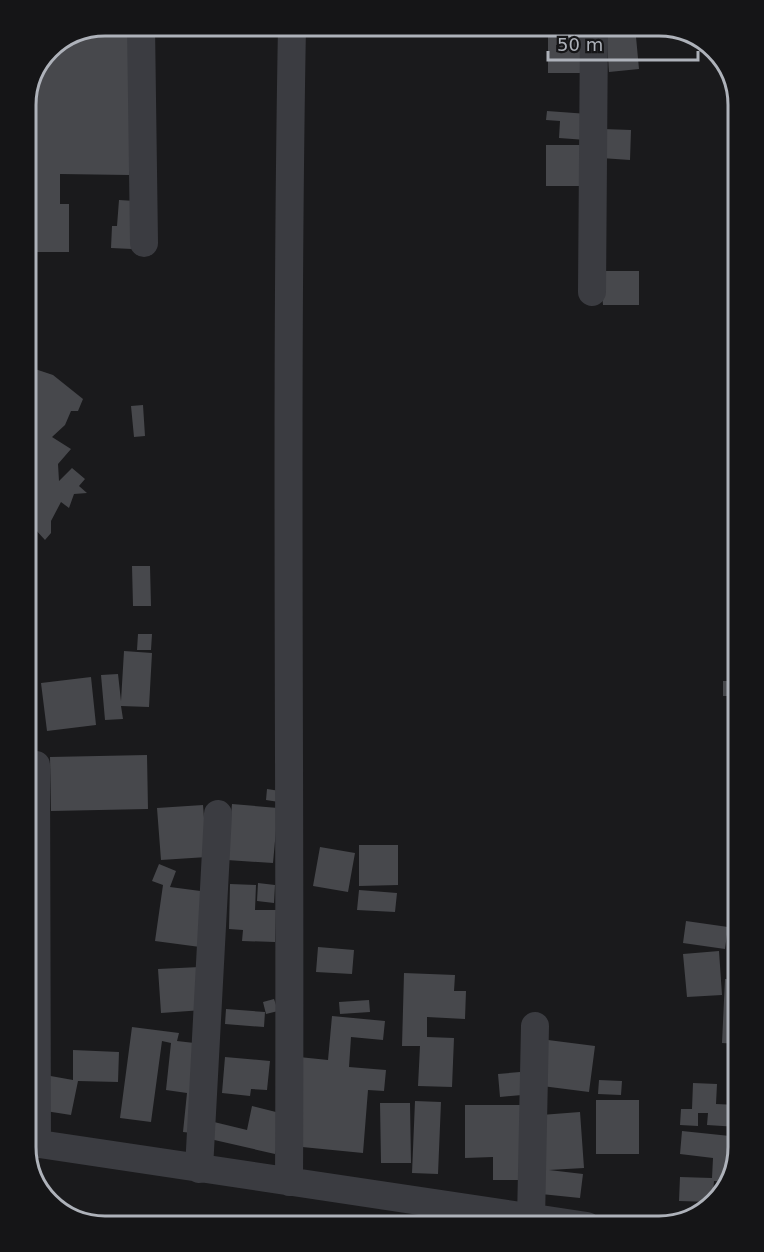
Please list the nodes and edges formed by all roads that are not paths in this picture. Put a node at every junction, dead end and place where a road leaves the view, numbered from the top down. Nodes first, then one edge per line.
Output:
1 (141, 36) edge
2 (292, 36) edge
3 (594, 36) edge
4 (144, 243) dead end
5 (592, 292) dead end
6 (218, 814) dead end
7 (535, 1026) dead end
8 (36, 1144) edge
9 (199, 1168) junction
10 (289, 1182) junction
11 (506, 1216) edge
12 (531, 1216) edge

1 - 4 street
2 - 10 street
3 - 5 street
6 - 9 street
7 - 12 street
8 - 9 street
9 - 10 street
10 - 11 street

